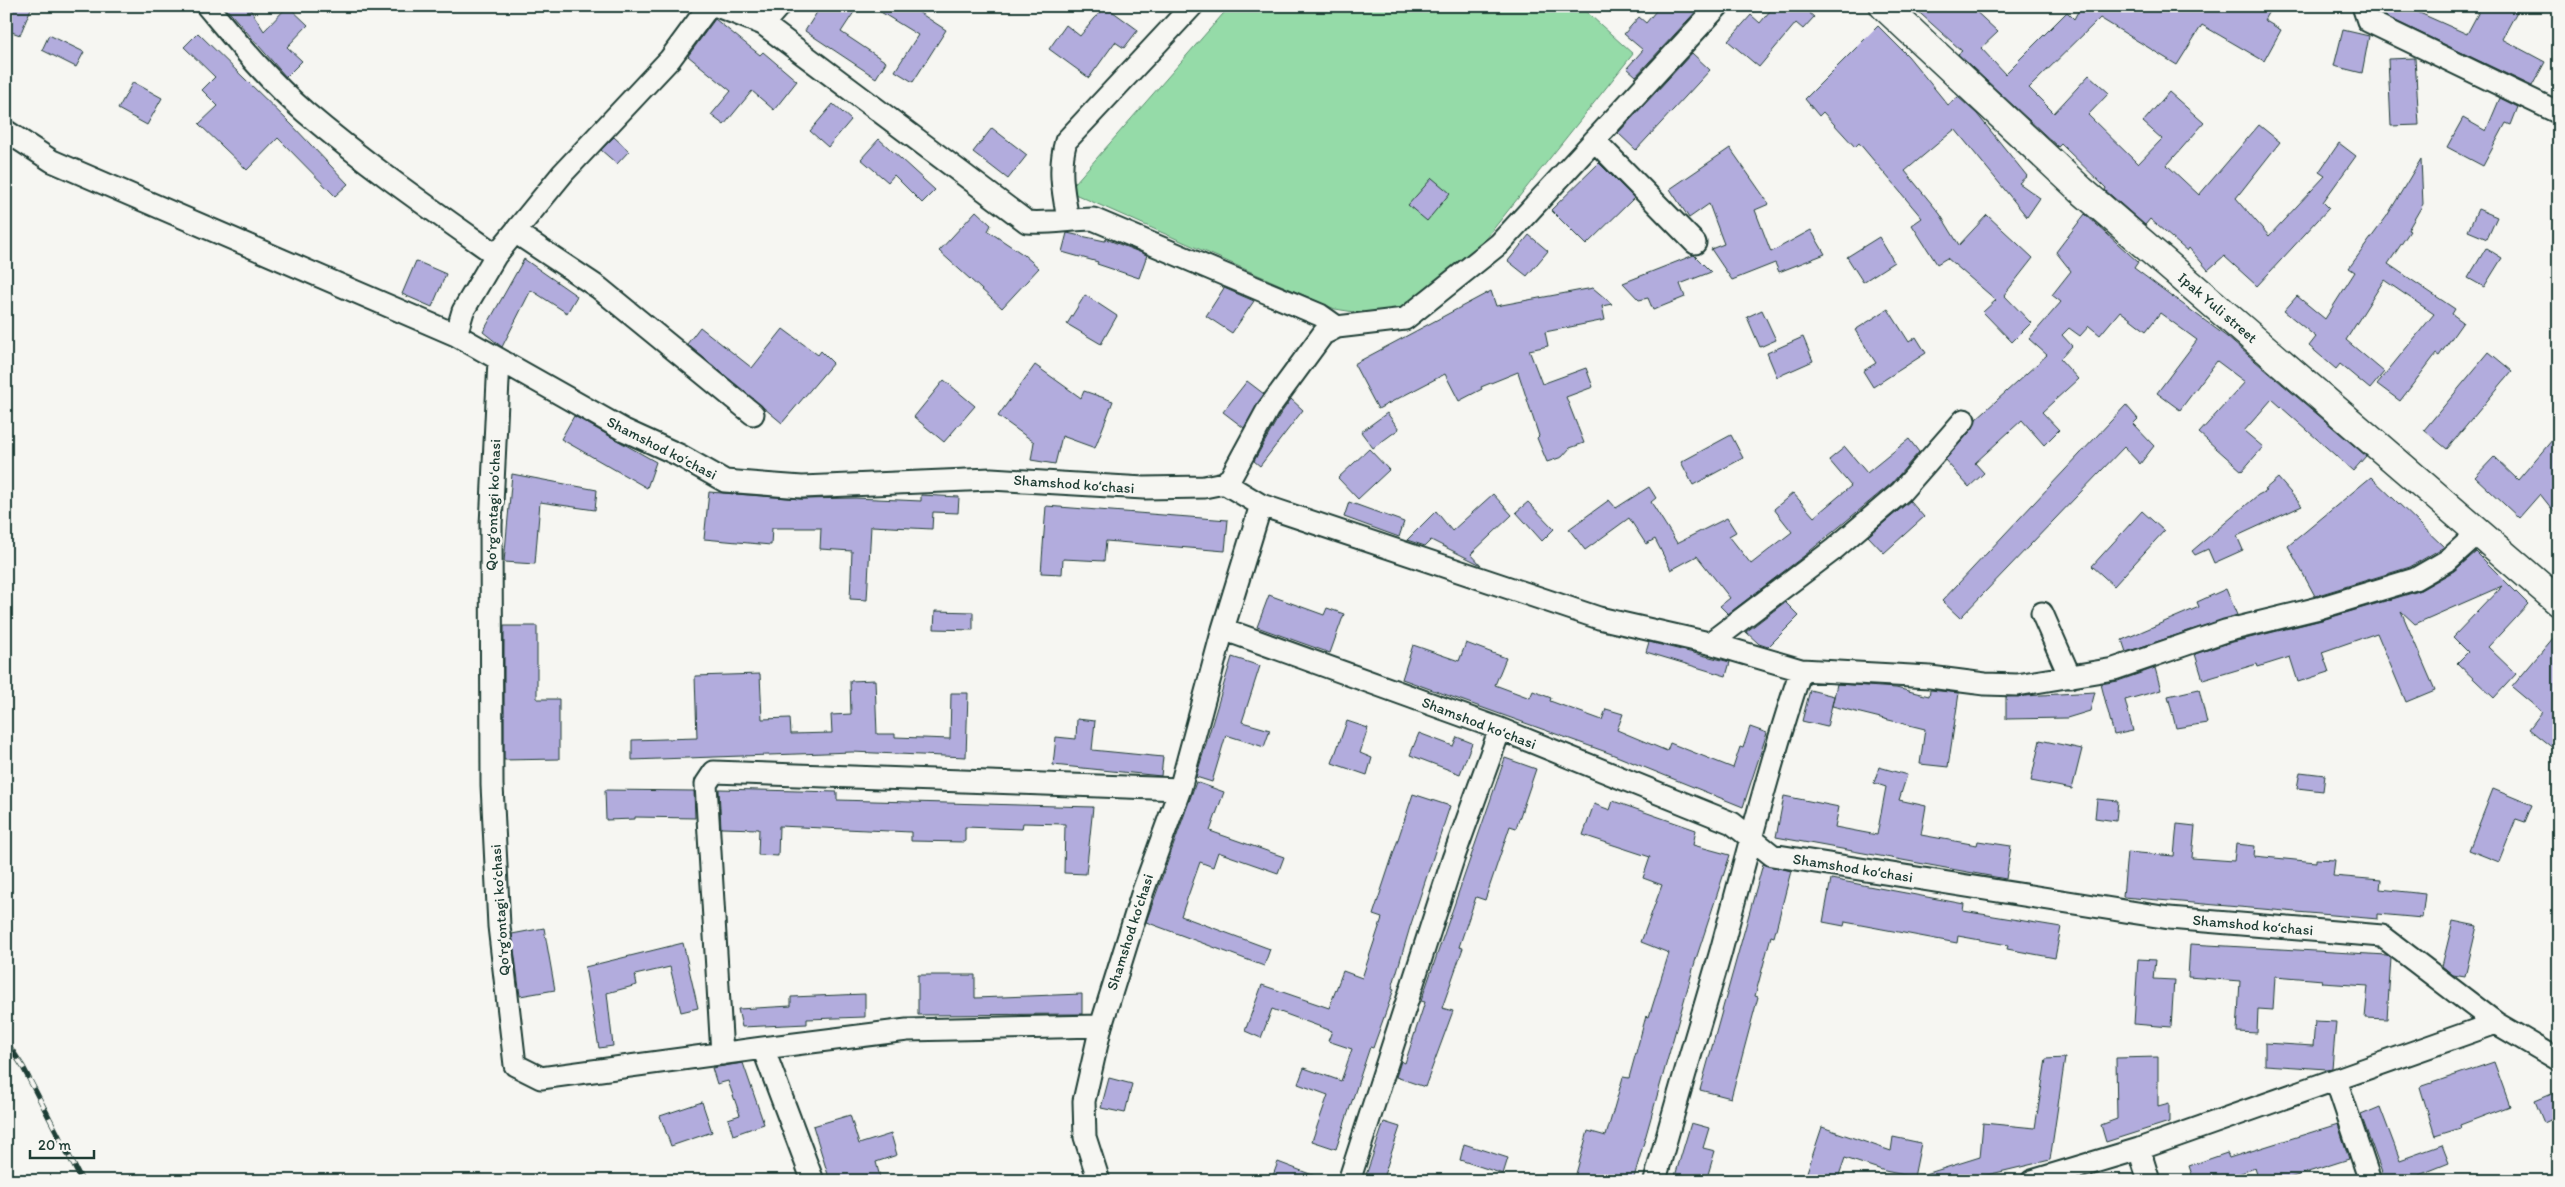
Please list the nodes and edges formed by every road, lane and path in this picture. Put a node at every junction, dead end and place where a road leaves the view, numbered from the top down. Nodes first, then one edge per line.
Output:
1 (207, 6) edge
2 (709, 6) edge
3 (717, 6) edge
4 (779, 6) edge
5 (1192, 6) edge
6 (1718, 6) edge
7 (1884, 6) edge
8 (2363, 6) edge
9 (763, 24) junction
10 (2559, 113) edge
11 (6, 131) edge
12 (1595, 140) junction
13 (1068, 219) junction
14 (515, 232) junction
15 (1695, 242) dead end
16 (496, 255) junction
17 (1337, 327) junction
18 (456, 335) junction
19 (500, 360) junction
20 (753, 414) dead end
21 (1964, 420) dead end
22 (1224, 483) junction
23 (1261, 505) junction
24 (2479, 532) junction
25 (2559, 602) edge
26 (2042, 613) dead end
27 (1223, 629) junction
28 (1710, 643) junction
29 (1801, 670) junction
30 (2070, 678) junction
31 (1500, 729) junction
32 (1180, 790) junction
33 (1750, 837) junction
34 (2496, 1023) junction
35 (1101, 1026) junction
36 (763, 1048) junction
37 (722, 1054) junction
38 (2559, 1060) edge
39 (2336, 1080) junction
40 (2139, 1149) junction
41 (813, 1181) edge
42 (1098, 1181) edge
43 (1349, 1181) edge
44 (1655, 1181) edge
45 (2032, 1181) edge
46 (2149, 1181) edge
47 (2370, 1181) edge

1 - 16 street
2 - 14 street
3 - 9 street
4 - 9 street
5 - 13 street
6 - 12 street
7 - 24 main road, Ipak Yuli street
8 - 10 street
9 - 13 street
11 - 18 street, Shamshod koʻchasi
12 - 15 street
12 - 17 street
13 - 17 street
14 - 16 street
14 - 20 street
16 - 18 street
17 - 22 street
18 - 19 street, Shamshod koʻchasi
19 - 22 street, Shamshod koʻchasi
19 - 37 street, Qoʻrgʻontagi koʻchasi
21 - 28 street
22 - 23 street
23 - 27 street, Shamshod koʻchasi
23 - 28 street
24 - 25 main road, Ipak Yuli street
24 - 30 street
26 - 30 street
27 - 31 street, Shamshod koʻchasi
27 - 32 street, Shamshod koʻchasi
28 - 29 street
29 - 30 street
29 - 33 street
31 - 33 street, Shamshod koʻchasi
31 - 43 street
32 - 35 street, Shamshod koʻchasi
32 - 37 street
33 - 34 street, Shamshod koʻchasi
33 - 44 street
34 - 38 street, Shamshod koʻchasi
34 - 39 street
35 - 36 street, Qoʻrgʻontagi koʻchasi
35 - 42 street, Shamshod koʻchasi
36 - 37 street, Qoʻrgʻontagi koʻchasi
36 - 41 street
39 - 40 street
39 - 47 street
40 - 45 street
40 - 46 street

